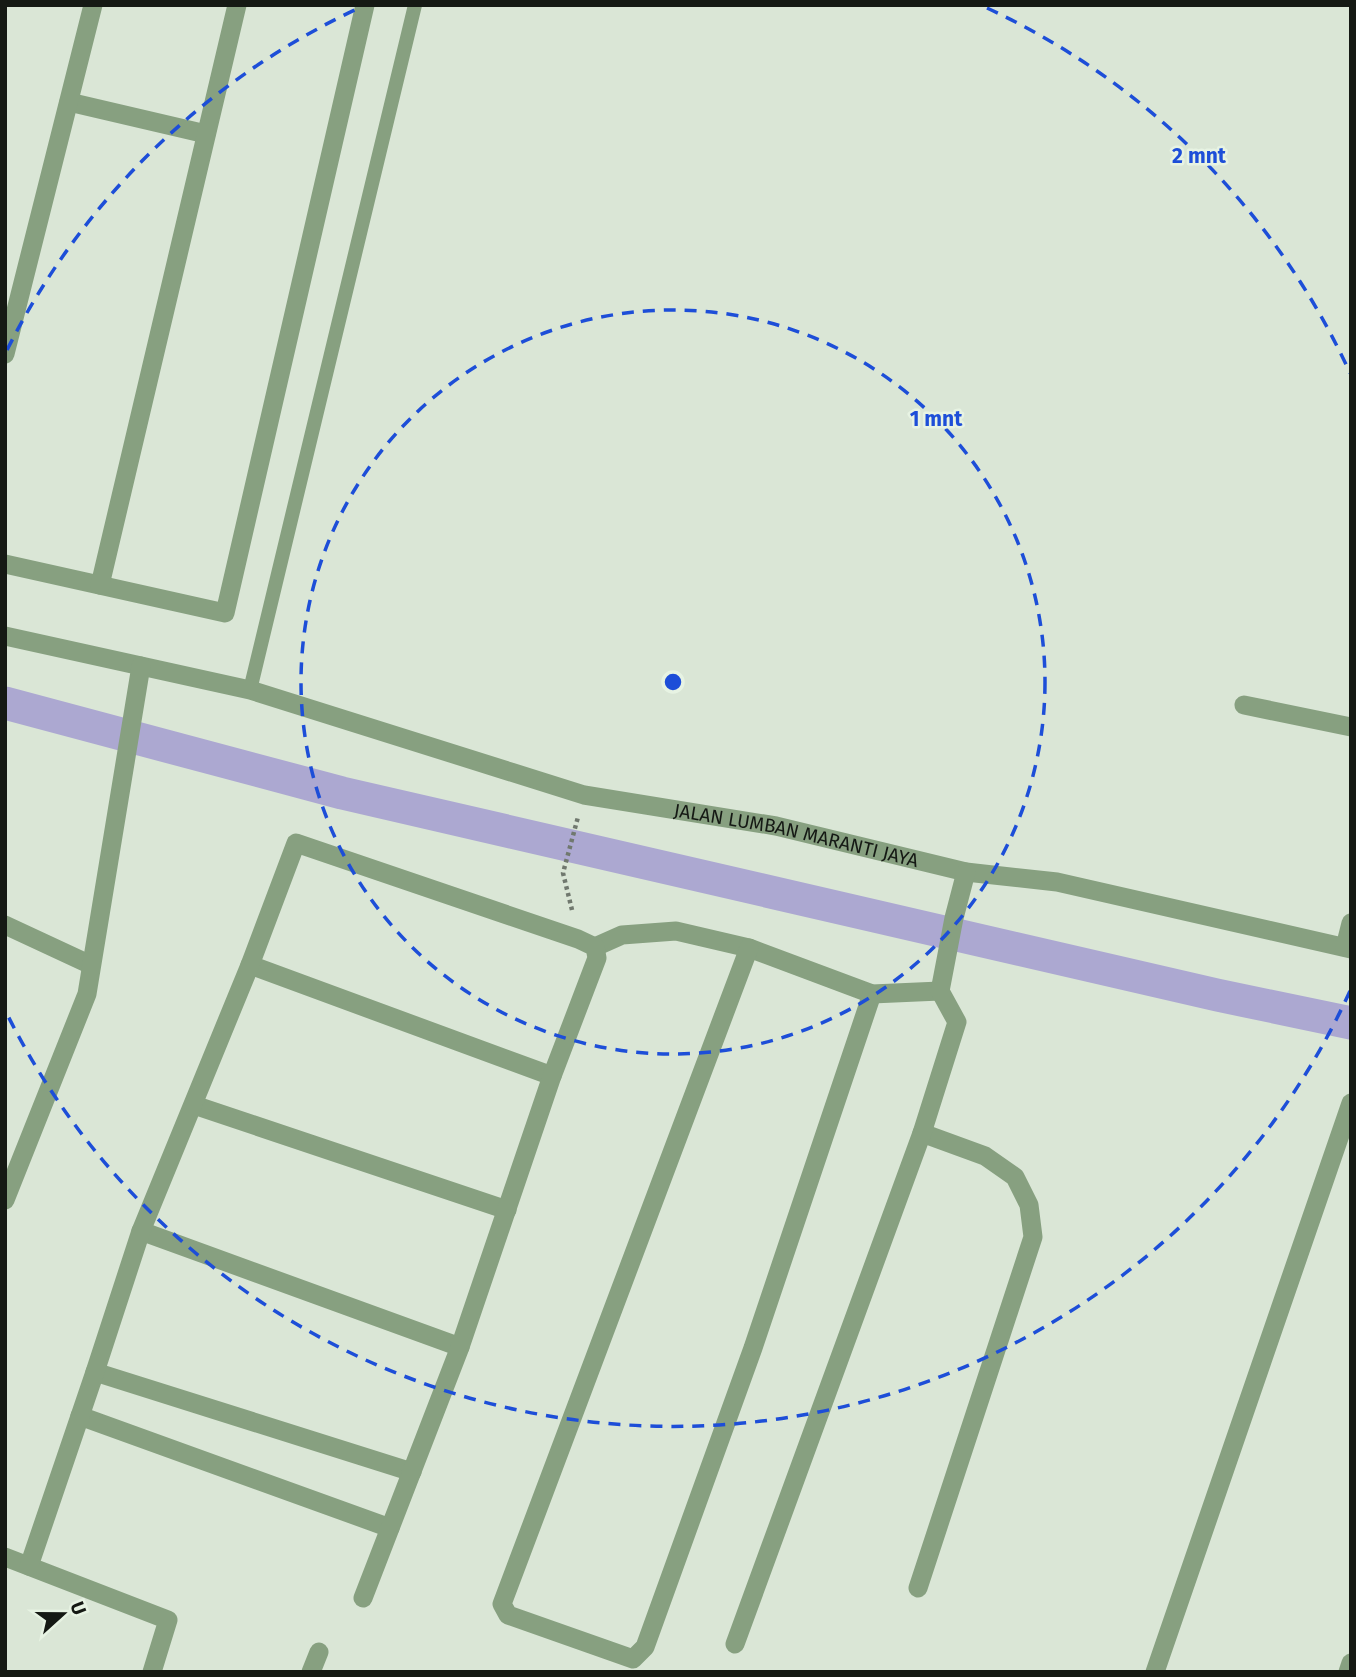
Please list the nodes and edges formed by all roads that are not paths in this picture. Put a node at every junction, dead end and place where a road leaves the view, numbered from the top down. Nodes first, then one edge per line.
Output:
1 (93, 5) edge
2 (237, 5) edge
3 (365, 5) edge
4 (415, 5) edge
5 (69, 102) junction
6 (206, 134) junction
7 (5, 354) edge
8 (5, 564) edge
9 (100, 585) junction
10 (5, 636) edge
11 (141, 666) junction
12 (250, 690) junction
13 (1244, 705) dead end
14 (1351, 727) edge
15 (966, 872) junction
16 (1351, 923) edge
17 (5, 925) edge
18 (586, 943) junction
19 (749, 948) junction
20 (1348, 948) edge
21 (91, 965) junction
22 (250, 965) junction
23 (940, 985) junction
24 (872, 994) junction
25 (552, 1076) junction
26 (1351, 1103) edge
27 (194, 1104) junction
28 (922, 1133) junction
29 (5, 1199) edge
30 (507, 1210) junction
31 (141, 1231) junction
32 (460, 1347) junction
33 (95, 1372) junction
34 (80, 1416) junction
35 (412, 1472) junction
36 (390, 1528) junction
37 (5, 1557) edge
38 (29, 1566) junction
39 (918, 1588) dead end
40 (363, 1598) dead end
41 (735, 1644) dead end
42 (319, 1652) dead end
43 (1351, 1663) edge
44 (152, 1672) edge
45 (311, 1672) edge
46 (1155, 1672) edge
47 (1348, 1672) edge

1 - 5 street
2 - 6 street
3 - 9 street
4 - 12 lane
5 - 6 street
5 - 7 street
6 - 9 street
8 - 9 street
10 - 11 street, JALAN LUMBAN MARANTI JAYA
11 - 12 street, JALAN LUMBAN MARANTI JAYA
11 - 21 street
12 - 15 street, JALAN LUMBAN MARANTI JAYA
13 - 14 street
15 - 20 street, JALAN LUMBAN MARANTI JAYA
15 - 23 street
16 - 20 street
17 - 21 street
18 - 19 street
18 - 22 street
18 - 25 street
19 - 24 street
19 - 24 street
21 - 29 street
22 - 25 street
22 - 27 street
23 - 24 street
23 - 28 street
25 - 30 street
26 - 46 street
27 - 30 street
27 - 31 street
28 - 39 street
28 - 41 street
30 - 32 street
31 - 32 street
31 - 33 street
32 - 35 street
33 - 34 street
33 - 35 street
34 - 36 street
34 - 38 street
35 - 36 street
36 - 40 street
37 - 38 street
38 - 44 street
42 - 45 street
43 - 47 street

